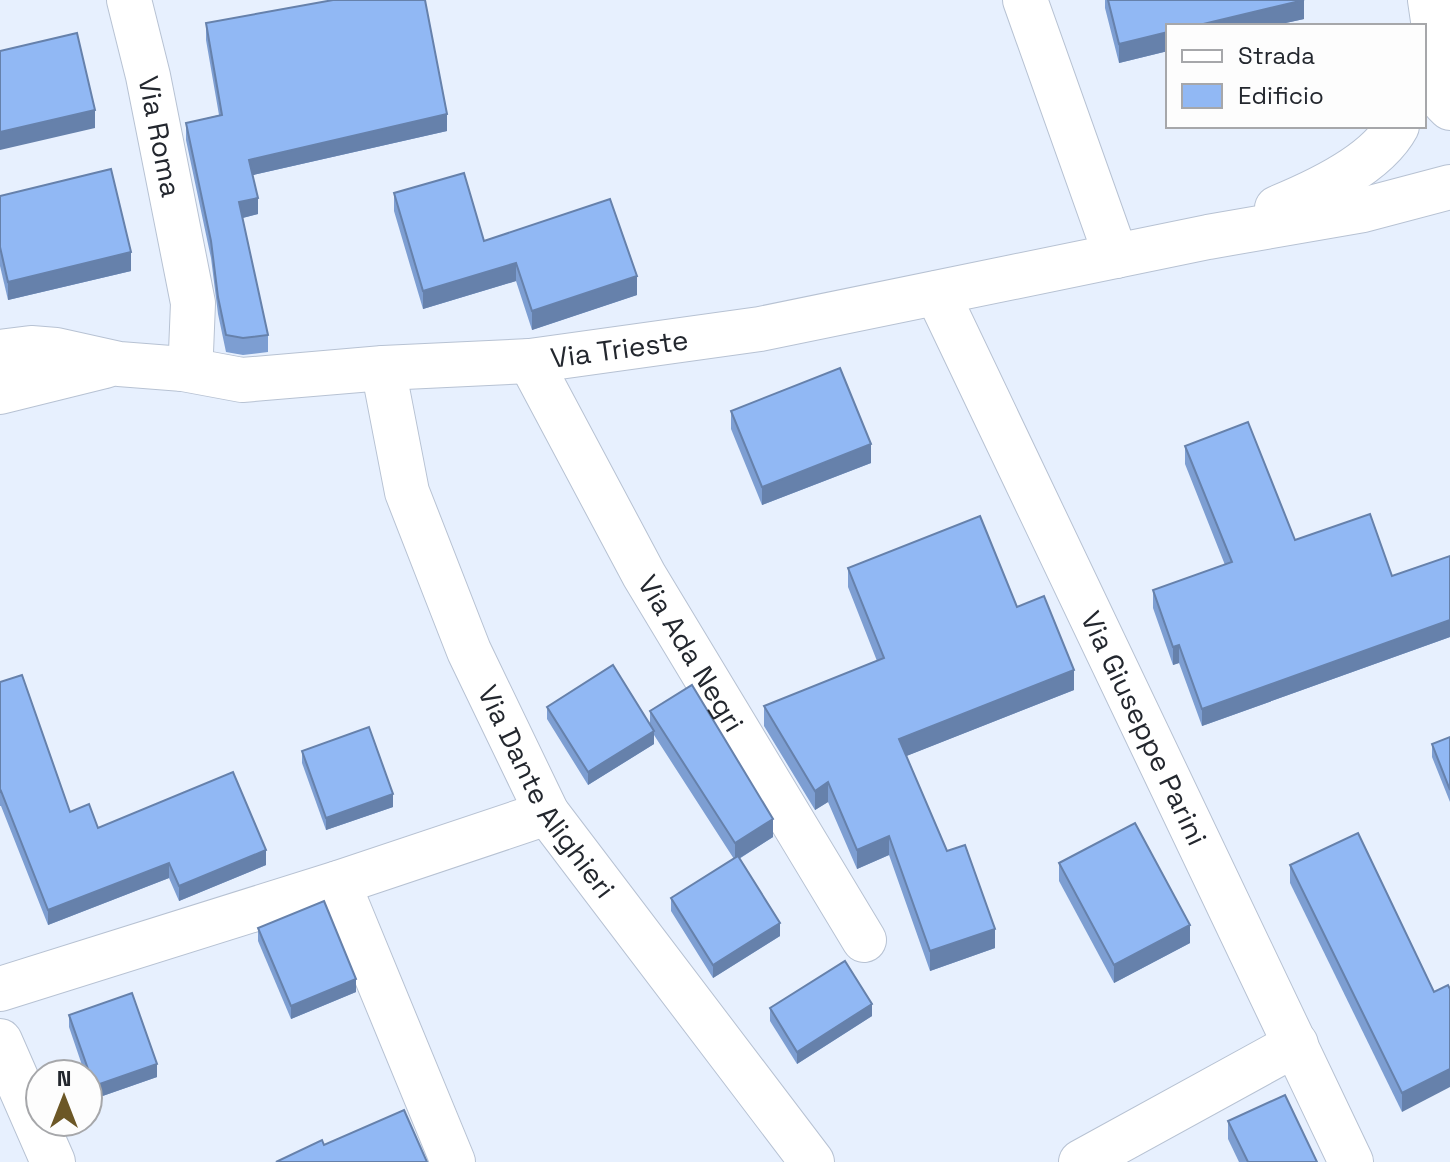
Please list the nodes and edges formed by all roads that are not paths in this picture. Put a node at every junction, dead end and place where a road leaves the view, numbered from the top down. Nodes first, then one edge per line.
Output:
1 (129, 0) edge
2 (1025, 0) edge
3 (1427, 0) edge
4 (1421, 24) edge
5 (1450, 108) edge
6 (1396, 128) edge
7 (1450, 187) edge
8 (1208, 237) junction
9 (1116, 256) junction
10 (937, 293) junction
11 (0, 352) edge
12 (530, 361) junction
13 (151, 366) junction
14 (383, 368) junction
15 (0, 392) edge
16 (547, 813) junction
17 (338, 883) junction
18 (864, 940) dead end
19 (0, 989) edge
20 (0, 1041) edge
21 (1296, 1044) junction
22 (53, 1162) edge
23 (453, 1162) edge
24 (812, 1162) edge
25 (1081, 1162) edge
26 (1351, 1162) edge

1 - 13 street, Via Roma
2 - 9 street
3 - 4 street
3 - 5 street
6 - 8 street
7 - 8 street
8 - 9 street, Via Trieste
9 - 10 street, Via Trieste
10 - 12 street, Via Trieste
10 - 21 street, Via Giuseppe Parini
11 - 13 street, Via Trieste
12 - 14 street, Via Trieste
12 - 18 street, Via Ada Negri
13 - 14 street, Via Trieste
13 - 15 street, Via Trieste
14 - 16 street, Via Dante Alighieri
16 - 17 street
16 - 24 street, Via Dante Alighieri
17 - 19 street
17 - 23 street
20 - 22 street
21 - 25 street
21 - 26 street, Via Giuseppe Parini

